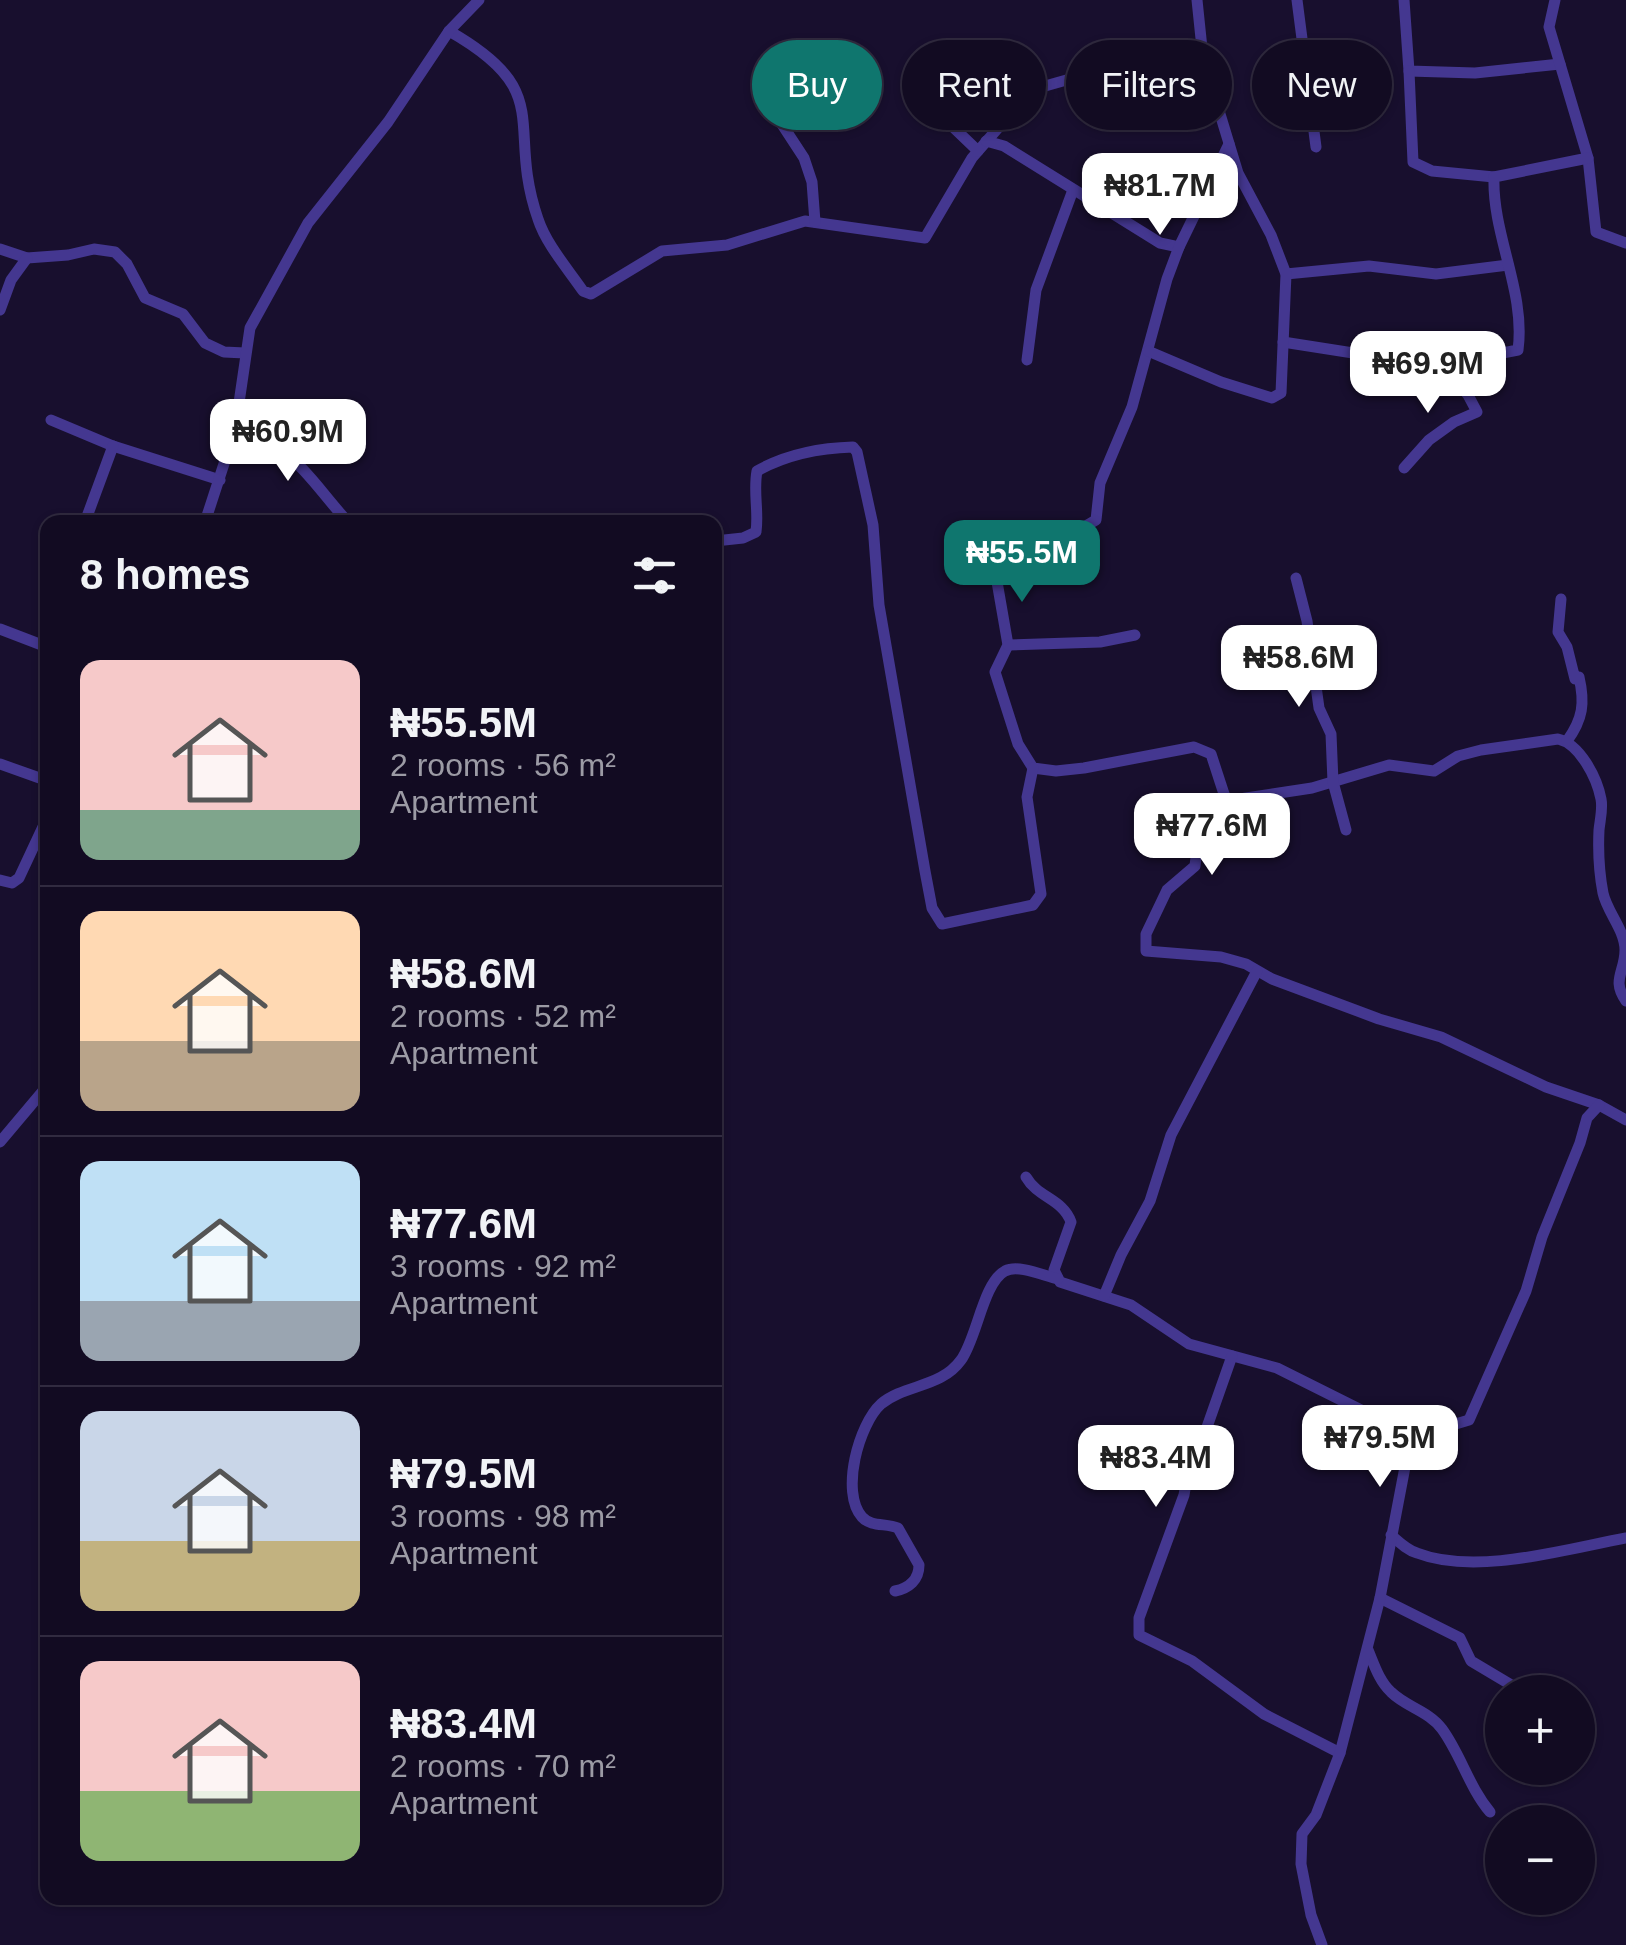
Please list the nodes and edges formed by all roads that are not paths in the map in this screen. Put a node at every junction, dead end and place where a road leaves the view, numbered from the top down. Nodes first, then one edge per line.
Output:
1 (479, 0) edge
2 (1197, 0) edge
3 (1297, 0) edge
4 (1404, 0) edge
5 (1555, 0) edge
6 (449, 31) junction
7 (1201, 40) edge
8 (1560, 64) junction
9 (1408, 71) junction
10 (1066, 79) edge
11 (786, 130) edge
12 (957, 130) edge
13 (1225, 130) edge
14 (1229, 144) junction
15 (982, 146) junction
16 (1316, 147) dead end
17 (1588, 158) junction
18 (1494, 177) junction
19 (1073, 190) junction
20 (815, 222) junction
21 (1626, 243) edge
22 (1179, 246) junction
23 (0, 249) edge
24 (28, 258) junction
25 (1508, 265) junction
26 (1286, 274) junction
27 (0, 310) edge
28 (1283, 342) junction
29 (1148, 351) junction
30 (244, 353) junction
31 (1027, 360) dead end
32 (1443, 366) junction
33 (50, 420) dead end
34 (235, 430) junction
35 (113, 446) junction
36 (1404, 468) dead end
37 (220, 480) junction
38 (88, 515) edge
39 (208, 515) edge
40 (342, 515) edge
41 (722, 540) edge
42 (1296, 578) dead end
43 (1561, 599) dead end
44 (0, 629) edge
45 (1135, 634) dead end
46 (40, 644) edge
47 (1008, 645) junction
48 (1567, 741) junction
49 (0, 764) edge
50 (1032, 768) junction
51 (40, 778) edge
52 (1332, 782) junction
53 (1225, 797) junction
54 (1346, 830) dead end
55 (40, 833) edge
56 (0, 880) edge
57 (1257, 971) junction
58 (1626, 1001) edge
59 (40, 1094) edge
60 (1599, 1106) junction
61 (1626, 1120) edge
62 (0, 1142) edge
63 (1026, 1177) dead end
64 (1058, 1280) junction
65 (1104, 1296) junction
66 (1232, 1356) junction
67 (1419, 1432) junction
68 (1391, 1535) junction
69 (1626, 1538) edge
70 (894, 1591) dead end
71 (1380, 1598) junction
72 (1368, 1650) junction
73 (1495, 1675) edge
74 (1340, 1752) junction
75 (1485, 1806) edge
76 (1322, 1945) edge

1 - 6 street
2 - 7 street
3 - 16 street
4 - 9 street
5 - 8 street
6 - 20 street
6 - 30 street
8 - 9 street
8 - 17 street
9 - 18 street
10 - 15 street
11 - 20 street
12 - 15 street
13 - 14 street
14 - 22 street
14 - 26 street
15 - 19 street
15 - 20 street
17 - 18 street
17 - 21 street
18 - 25 street
19 - 22 street
19 - 31 street
22 - 29 street
23 - 24 street
24 - 27 street
24 - 30 street
25 - 26 street
25 - 32 street
26 - 28 street
28 - 29 street
28 - 32 street
29 - 47 street
30 - 34 street
32 - 36 street
33 - 35 street
34 - 37 street
34 - 40 street
35 - 37 street
35 - 38 street
37 - 39 street
41 - 50 street
42 - 52 street
43 - 48 street
44 - 46 street
45 - 47 street
47 - 50 street
48 - 52 street
48 - 58 street
49 - 51 street
50 - 53 street
52 - 53 street
52 - 54 street
53 - 57 street
55 - 56 street
57 - 60 street
57 - 65 street
59 - 62 street
60 - 61 street
60 - 67 street
63 - 64 street
64 - 65 street
64 - 70 street
65 - 66 street
66 - 67 street
66 - 74 street
67 - 68 street
68 - 69 street
68 - 71 street
71 - 72 street
71 - 73 street
72 - 74 street
72 - 75 street
74 - 76 street

